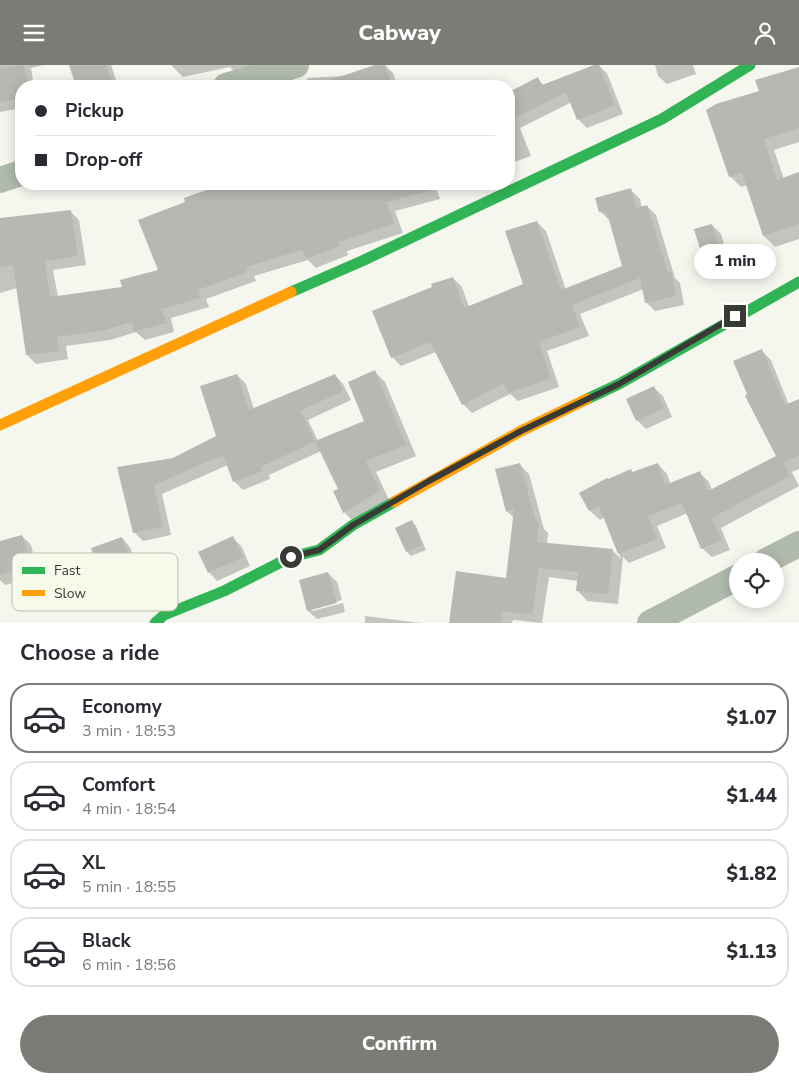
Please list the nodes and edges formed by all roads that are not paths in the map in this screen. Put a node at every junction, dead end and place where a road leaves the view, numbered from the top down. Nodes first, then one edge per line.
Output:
1 (296, 65) edge
2 (750, 65) edge
3 (246, 80) edge
4 (15, 175) edge
5 (0, 180) edge
6 (515, 189) edge
7 (512, 190) edge
8 (799, 281) edge
9 (0, 425) edge
10 (799, 544) edge
11 (782, 553) edge
12 (729, 582) edge
13 (178, 609) edge
14 (174, 611) edge
15 (154, 623) edge
16 (650, 623) edge

1 - 3 street
2 - 6 street
4 - 5 street
7 - 9 street
8 - 13 street
10 - 11 street
12 - 16 street
14 - 15 street

